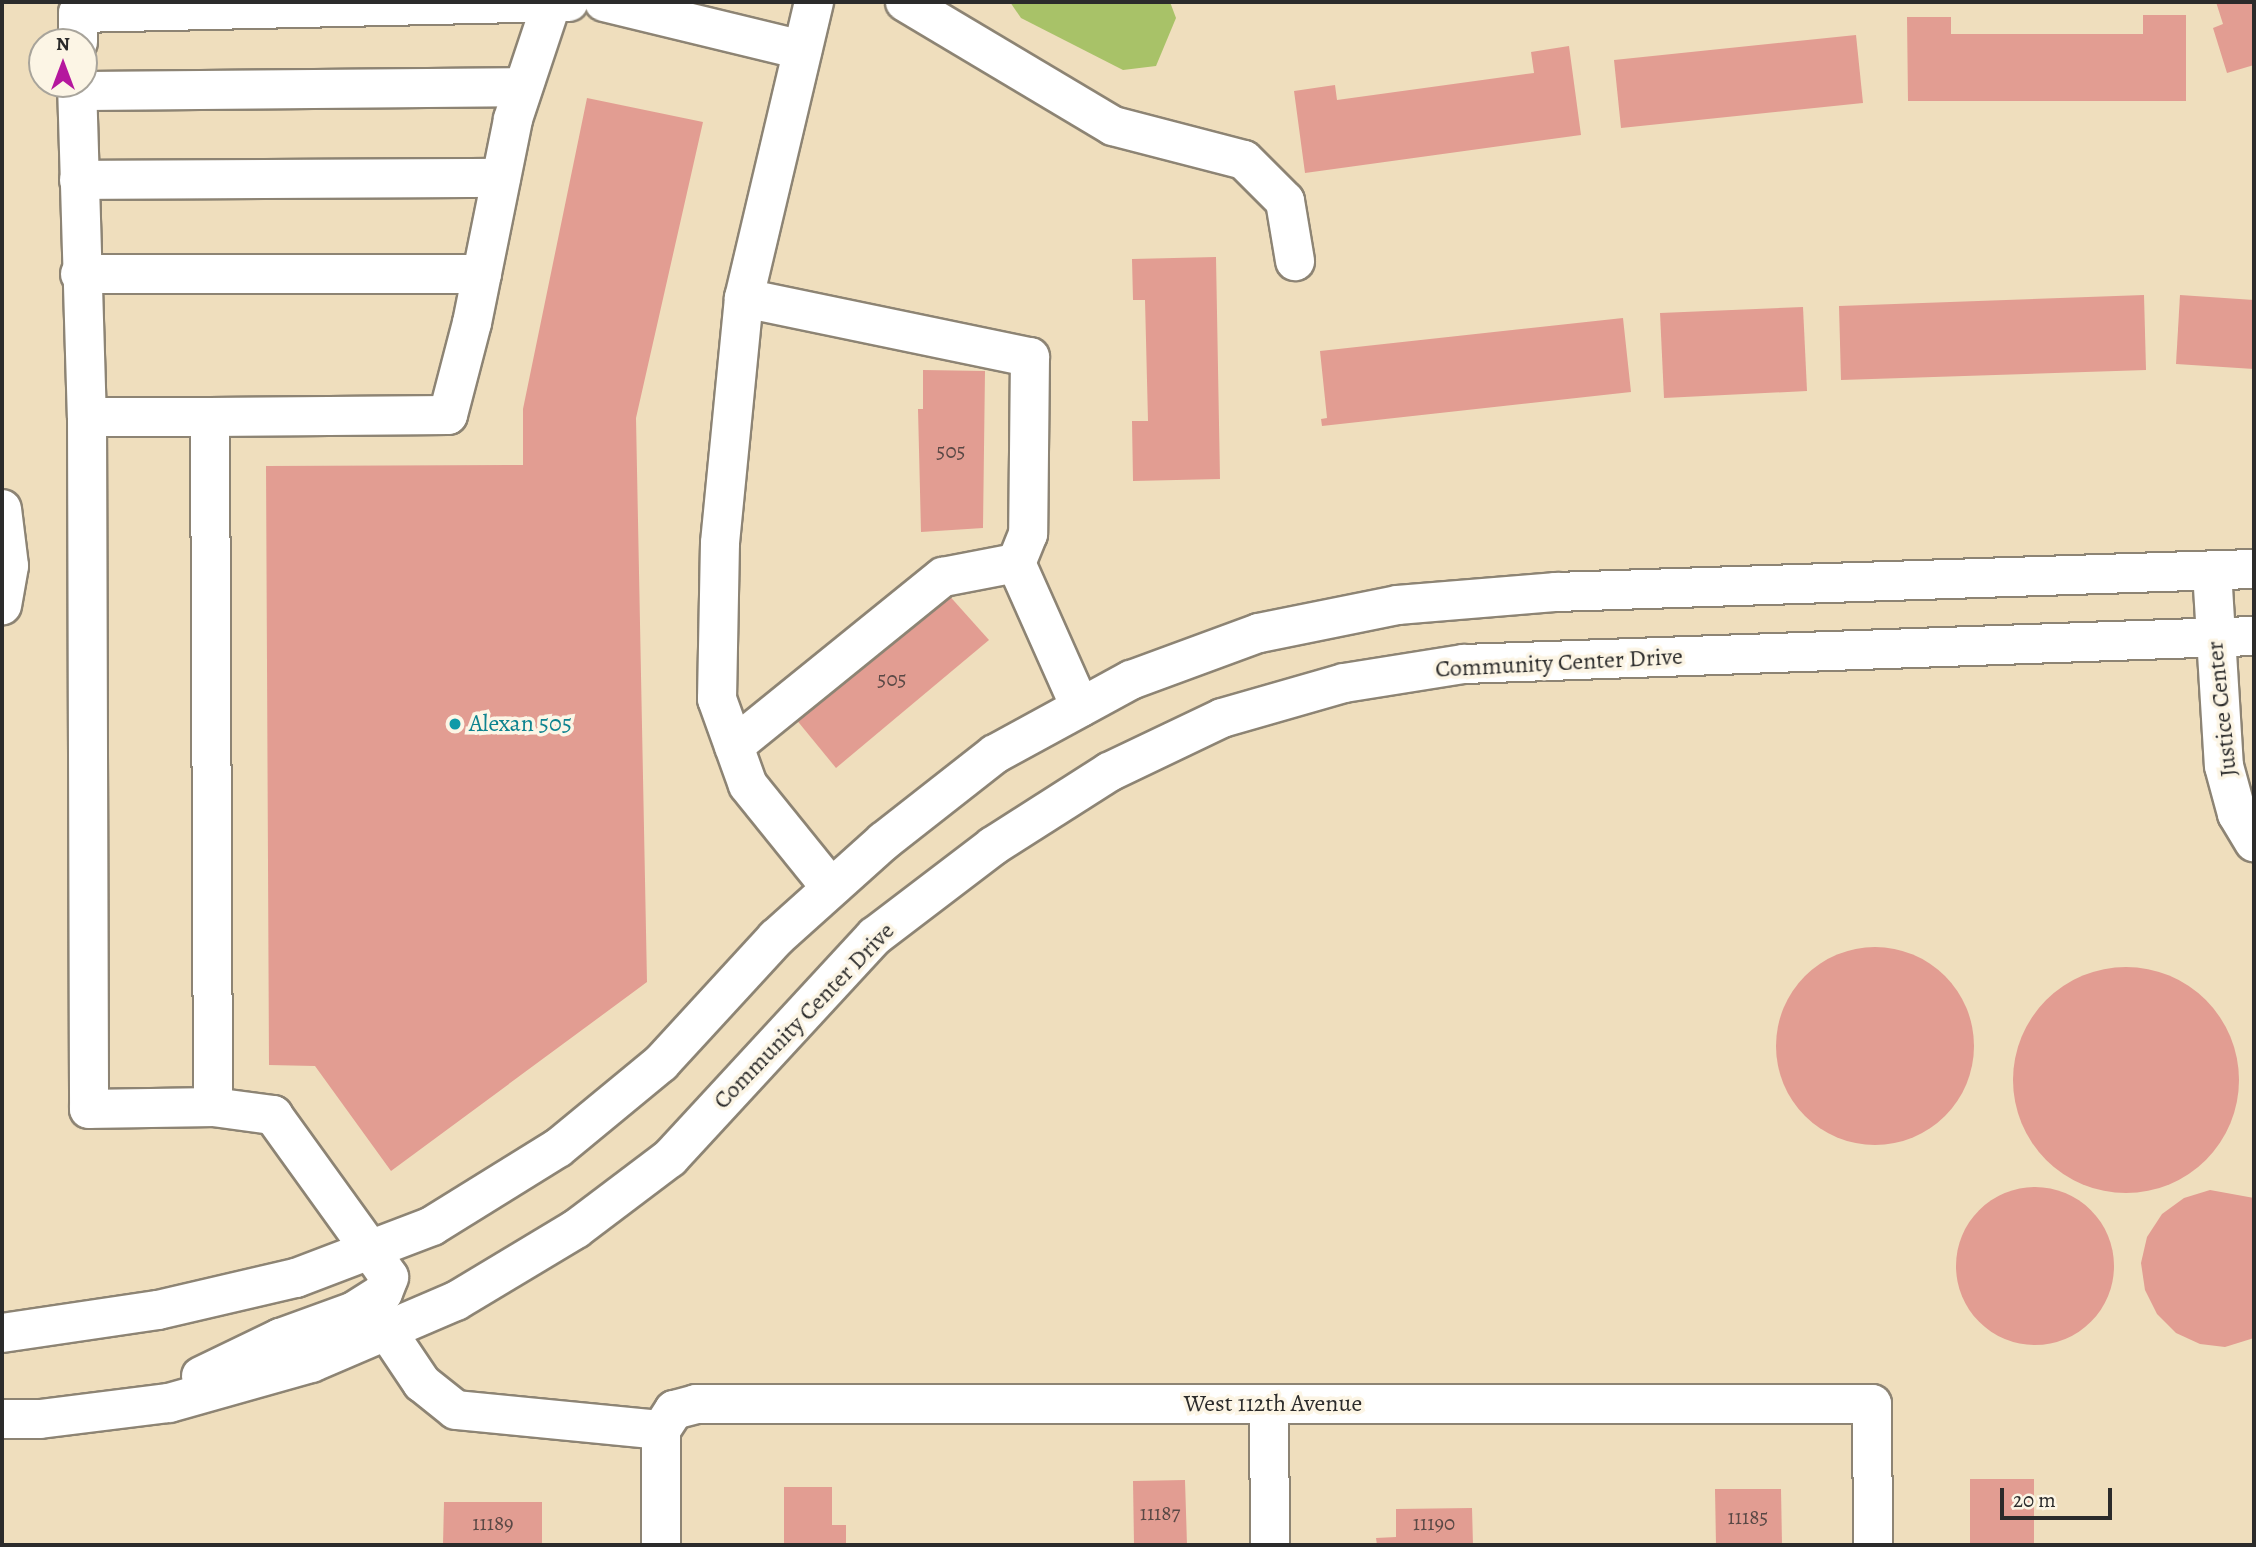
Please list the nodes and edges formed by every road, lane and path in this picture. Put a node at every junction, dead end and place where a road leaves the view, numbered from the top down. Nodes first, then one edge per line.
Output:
1 (552, 2) edge
2 (569, 2) edge
3 (604, 2) edge
4 (814, 2) edge
5 (905, 2) edge
6 (78, 28) edge
7 (802, 50) junction
8 (522, 87) junction
9 (98, 88) edge
10 (77, 98) edge
11 (501, 178) junction
12 (79, 180) junction
13 (1295, 261) dead end
14 (80, 274) junction
15 (482, 274) junction
16 (744, 298) junction
17 (87, 418) junction
18 (210, 418) junction
19 (2, 509) edge
20 (1016, 562) junction
21 (5, 566) edge
22 (2254, 569) edge
23 (2212, 570) junction
24 (3, 606) edge
25 (2254, 636) edge
26 (2214, 638) junction
27 (1080, 707) junction
28 (734, 746) junction
29 (2254, 842) edge
30 (831, 888) junction
31 (212, 1107) junction
32 (369, 1248) junction
33 (387, 1331) junction
34 (2, 1332) edge
35 (169, 1403) junction
36 (1269, 1404) junction
37 (2, 1419) edge
38 (668, 1420) junction
39 (661, 1545) edge
40 (1270, 1545) edge
41 (1873, 1545) edge

1 - 2 main road
1 - 6 main road
1 - 8 main road
3 - 7 main road
4 - 7 main road
5 - 13 main road
7 - 16 main road
8 - 9 main road
8 - 11 main road
10 - 12 main road
11 - 12 main road
11 - 15 main road
12 - 14 main road
14 - 15 main road
14 - 17 main road
15 - 18 main road
16 - 20 main road
16 - 28 main road
17 - 18 main road
17 - 31 main road
18 - 31 main road
19 - 21 main road
20 - 27 main road
20 - 28 main road
21 - 24 main road
22 - 23 main road
23 - 26 main road, Justice Center
23 - 27 main road
25 - 26 main road, Community Center Drive
26 - 29 main road, Justice Center
26 - 33 main road, Community Center Drive
27 - 30 main road
28 - 30 main road
30 - 32 main road
31 - 32 main road
32 - 34 main road
32 - 35 main road
33 - 35 main road, Community Center Drive
33 - 38 main road, West 112th Avenue
35 - 37 main road, Community Center Drive
36 - 38 main road, West 112th Avenue
36 - 40 main road
36 - 41 main road, West 112th Avenue
38 - 39 main road

